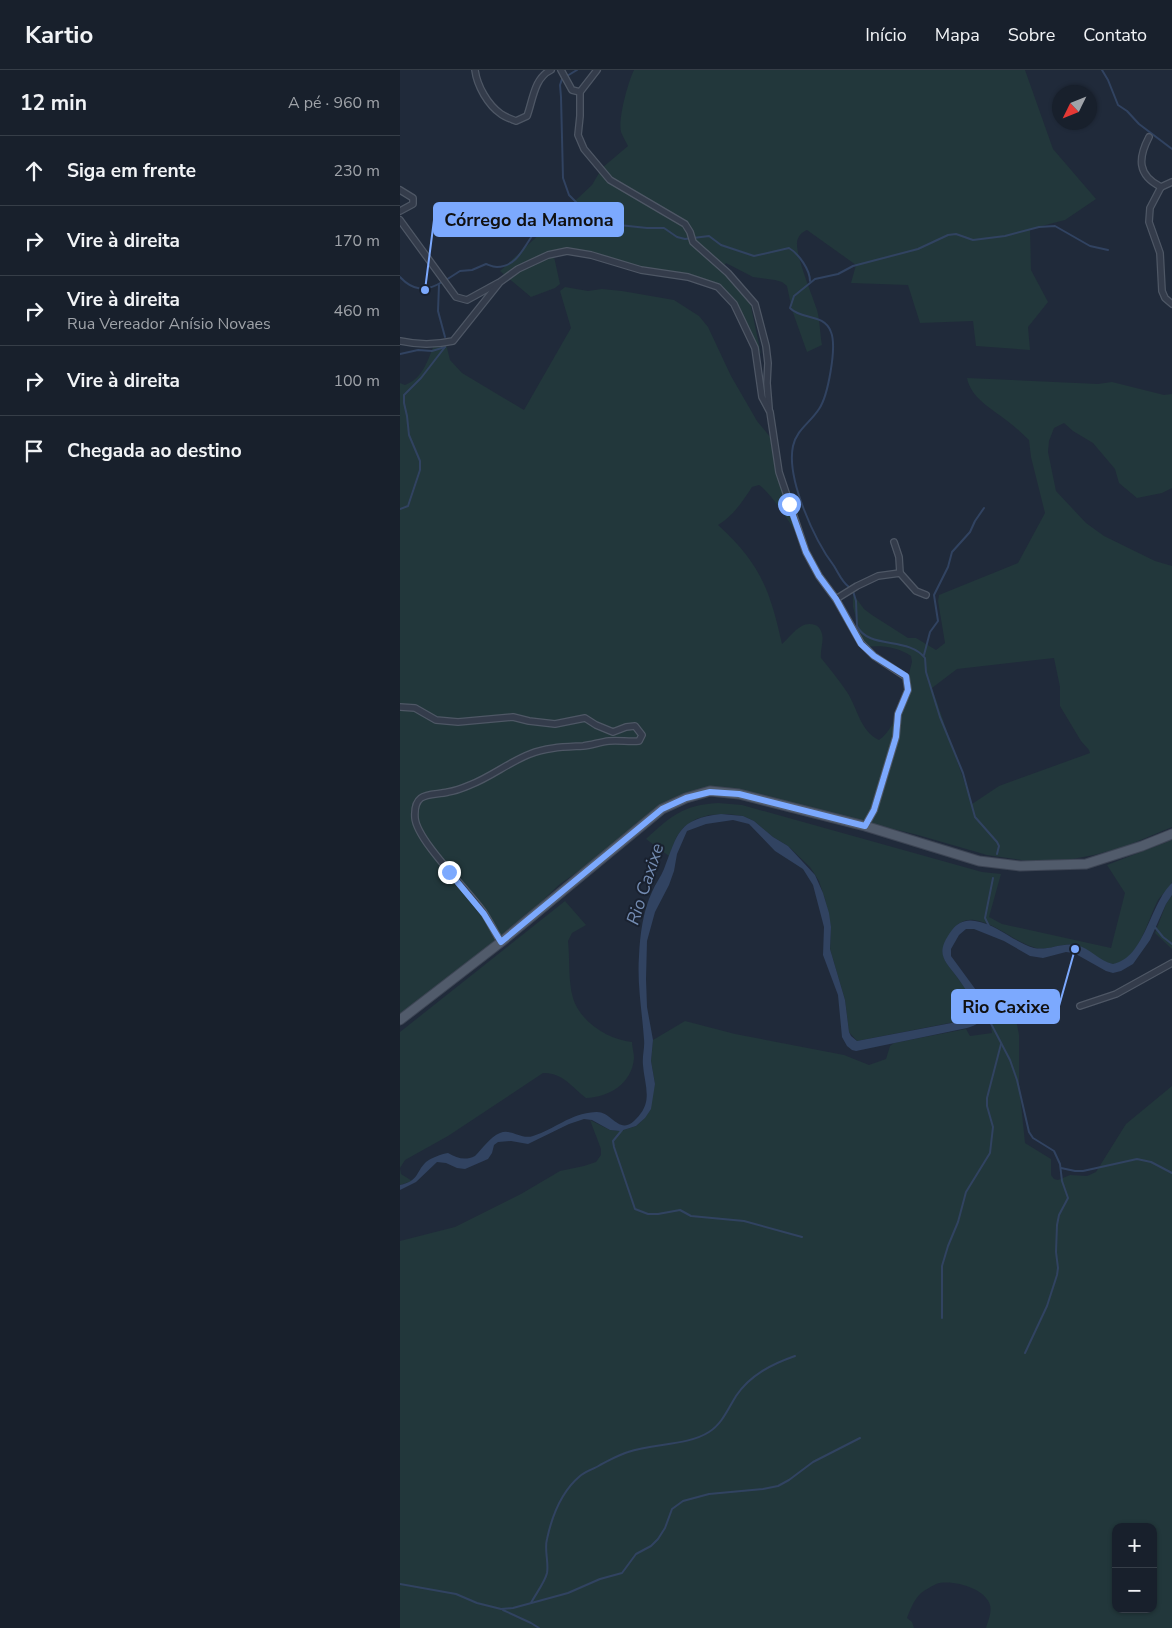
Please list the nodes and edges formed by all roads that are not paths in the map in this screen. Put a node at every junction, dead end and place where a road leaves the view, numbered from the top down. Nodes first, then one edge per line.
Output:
1 (475, 70) edge
2 (551, 70) edge
3 (597, 70) edge
4 (564, 74) edge
5 (580, 92) junction
6 (1149, 137) dead end
7 (1172, 182) edge
8 (1161, 187) junction
9 (400, 190) edge
10 (400, 211) edge
11 (400, 220) edge
12 (500, 282) junction
13 (1172, 304) edge
14 (400, 341) edge
15 (770, 412) junction
16 (894, 542) dead end
17 (900, 573) junction
18 (926, 594) dead end
19 (836, 599) junction
20 (400, 708) edge
21 (865, 826) junction
22 (1172, 834) edge
23 (501, 942) junction
24 (1172, 963) edge
25 (1080, 1006) dead end
26 (400, 1020) edge

1 - 2 street
3 - 5 street
4 - 5 street
5 - 15 street
6 - 8 street
7 - 8 street
8 - 13 street
9 - 10 street
11 - 12 street
12 - 14 street
12 - 15 street
15 - 19 street
16 - 17 street
17 - 18 street
17 - 19 street
19 - 21 street
20 - 23 street
21 - 22 main road
21 - 23 main road
23 - 26 main road
24 - 25 street

